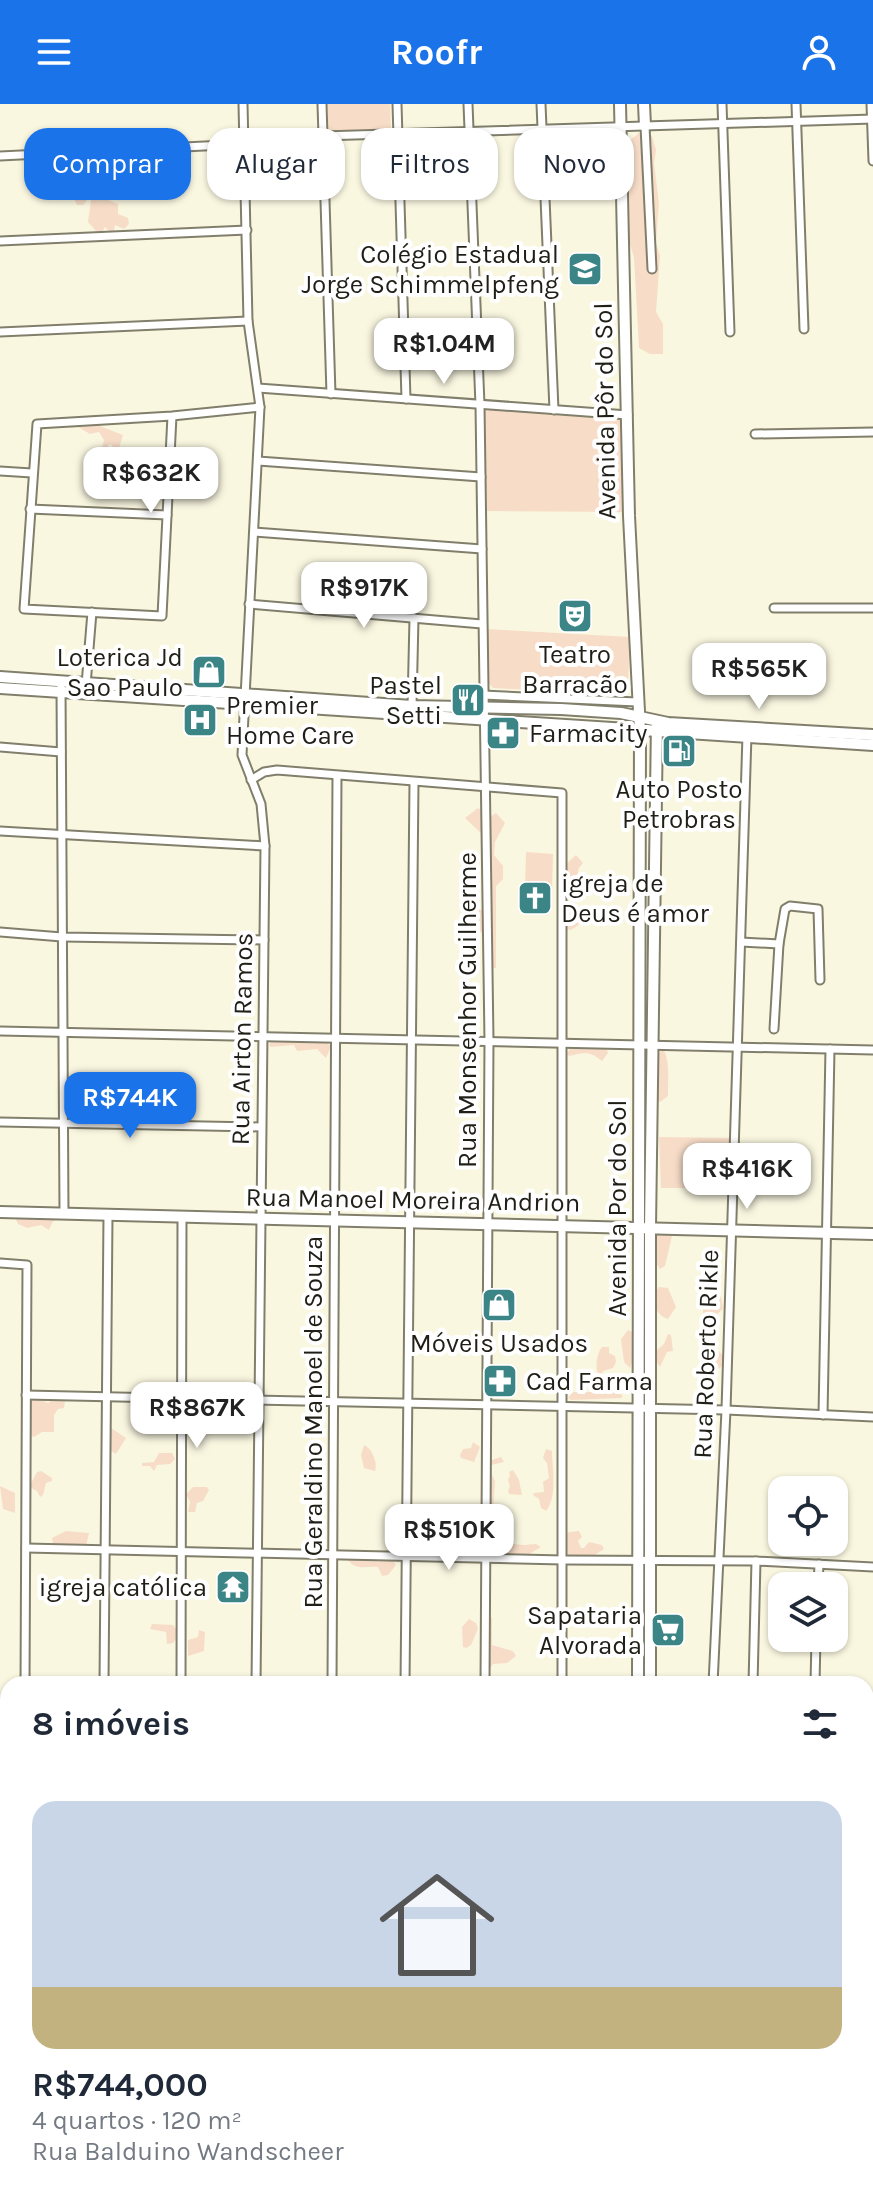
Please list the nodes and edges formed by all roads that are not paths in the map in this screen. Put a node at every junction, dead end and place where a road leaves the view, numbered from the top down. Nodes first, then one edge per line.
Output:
1 (243, 104) edge
2 (322, 104) edge
3 (397, 104) edge
4 (468, 104) edge
5 (541, 104) edge
6 (620, 104) edge
7 (644, 104) edge
8 (722, 104) edge
9 (796, 104) edge
10 (871, 104) edge
11 (872, 119) edge
12 (797, 121) junction
13 (723, 123) junction
14 (645, 126) junction
15 (621, 127) junction
16 (244, 128) edge
17 (322, 128) edge
18 (397, 128) edge
19 (469, 128) edge
20 (542, 128) edge
21 (582, 128) edge
22 (207, 146) edge
23 (0, 156) edge
24 (873, 161) edge
25 (246, 200) edge
26 (324, 200) edge
27 (399, 200) edge
28 (472, 200) edge
29 (545, 200) edge
30 (247, 230) junction
31 (0, 241) edge
32 (652, 269) dead end
33 (248, 321) junction
34 (804, 329) dead end
35 (0, 332) edge
36 (730, 332) dead end
37 (258, 388) junction
38 (331, 394) junction
39 (406, 399) junction
40 (480, 405) junction
41 (260, 407) junction
42 (554, 410) junction
43 (628, 415) junction
44 (172, 416) junction
45 (873, 432) edge
46 (755, 434) dead end
47 (258, 461) junction
48 (0, 471) edge
49 (32, 473) junction
50 (481, 477) junction
51 (30, 509) junction
52 (167, 515) junction
53 (254, 532) junction
54 (482, 549) junction
55 (249, 604) junction
56 (774, 608) dead end
57 (873, 608) edge
58 (92, 612) junction
59 (414, 618) junction
60 (482, 624) junction
61 (0, 677) edge
62 (61, 687) junction
63 (0, 688) edge
64 (85, 689) junction
65 (244, 698) junction
66 (483, 700) junction
67 (637, 702) junction
68 (412, 706) junction
69 (639, 717) junction
70 (484, 719) junction
71 (657, 727) junction
72 (640, 731) junction
73 (747, 732) junction
74 (873, 735) edge
75 (873, 745) edge
76 (0, 747) edge
77 (61, 752) junction
78 (337, 776) junction
79 (251, 780) junction
80 (414, 782) junction
81 (486, 787) junction
82 (0, 831) edge
83 (61, 834) junction
84 (265, 846) junction
85 (0, 932) edge
86 (62, 937) junction
87 (264, 940) junction
88 (741, 942) junction
89 (779, 944) junction
90 (820, 980) dead end
91 (774, 1029) dead end
92 (0, 1031) edge
93 (63, 1033) junction
94 (263, 1036) junction
95 (336, 1037) junction
96 (410, 1039) junction
97 (489, 1041) junction
98 (564, 1045) junction
99 (639, 1046) junction
100 (652, 1047) junction
101 (737, 1049) junction
102 (830, 1049) junction
103 (873, 1050) edge
104 (0, 1122) edge
105 (64, 1123) junction
106 (261, 1127) junction
107 (0, 1212) edge
108 (64, 1213) junction
109 (108, 1215) junction
110 (182, 1217) junction
111 (260, 1219) junction
112 (334, 1220) junction
113 (408, 1222) junction
114 (487, 1224) junction
115 (563, 1226) junction
116 (644, 1228) junction
117 (730, 1229) junction
118 (827, 1233) junction
119 (873, 1234) edge
120 (0, 1263) edge
121 (26, 1395) junction
122 (107, 1396) junction
123 (182, 1398) junction
124 (259, 1399) junction
125 (333, 1401) junction
126 (407, 1402) junction
127 (485, 1404) junction
128 (562, 1406) junction
129 (644, 1408) junction
130 (726, 1410) junction
131 (823, 1415) junction
132 (873, 1417) edge
133 (26, 1548) junction
134 (107, 1551) junction
135 (181, 1553) junction
136 (256, 1554) junction
137 (333, 1555) junction
138 (407, 1556) junction
139 (485, 1558) junction
140 (563, 1560) junction
141 (638, 1560) junction
142 (650, 1561) junction
143 (717, 1561) junction
144 (756, 1561) junction
145 (819, 1564) junction
146 (873, 1567) edge
147 (819, 1572) edge
148 (816, 1652) edge
149 (25, 1676) edge
150 (104, 1676) edge
151 (181, 1676) edge
152 (256, 1676) edge
153 (332, 1676) edge
154 (405, 1676) edge
155 (485, 1676) edge
156 (562, 1676) edge
157 (638, 1676) edge
158 (650, 1676) edge
159 (713, 1676) edge
160 (753, 1676) edge
161 (815, 1676) edge

1 - 16 street, Rua Airton Ramos
2 - 17 street
3 - 18 street
4 - 19 street, Rua Monsenhor Guilherme
5 - 20 street
6 - 15 street, Avenida Pôr do Sol
7 - 14 street
8 - 13 street
9 - 12 street
10 - 11 street
11 - 12 street
11 - 24 street
12 - 13 street
12 - 34 street
13 - 14 street
13 - 36 street
14 - 15 street
14 - 32 street
15 - 21 street
15 - 43 street, Avenida Pôr do Sol
22 - 23 street
25 - 30 street, Rua Airton Ramos
26 - 38 street
27 - 39 street
28 - 40 street, Rua Monsenhor Guilherme
29 - 42 street
30 - 31 street
30 - 33 street, Rua Airton Ramos
33 - 35 street
33 - 37 street, Rua Airton Ramos
37 - 38 street
37 - 41 street, Rua Airton Ramos
38 - 39 street
39 - 40 street
40 - 42 street
40 - 50 street, Rua Monsenhor Guilherme
41 - 44 street
41 - 47 street, Rua Airton Ramos
42 - 43 street
43 - 67 street, Avenida Pôr do Sol
44 - 49 street
44 - 52 street
45 - 46 street
47 - 50 street
47 - 53 street, Rua Airton Ramos
48 - 49 street
49 - 51 street
50 - 54 street, Rua Monsenhor Guilherme
51 - 52 street
51 - 58 street
52 - 58 street
53 - 54 street
53 - 55 street, Rua Airton Ramos
54 - 60 street, Rua Monsenhor Guilherme
55 - 59 street
55 - 65 street, Rua Airton Ramos
56 - 57 street
58 - 64 street
59 - 60 street
59 - 68 street
60 - 66 street, Rua Monsenhor Guilherme
61 - 62 street
62 - 63 street
62 - 64 street
62 - 77 street
64 - 65 street
65 - 68 street
65 - 70 street
65 - 79 street, Rua Airton Ramos
66 - 67 street
66 - 68 street
66 - 69 street
66 - 70 street, Rua Monsenhor Guilherme
67 - 69 street, Avenida Pôr do Sol
69 - 71 street
69 - 72 street, Avenida Pôr do Sol
70 - 72 street
70 - 81 street, Rua Monsenhor Guilherme
71 - 72 street
71 - 73 street
71 - 100 street, Avenida Por do Sol
72 - 99 street, Avenida Por do Sol
73 - 74 street
73 - 75 street
73 - 88 street, Rua Roberto Rikle
76 - 77 street
77 - 83 street
78 - 79 street
78 - 80 street
78 - 95 street, Rua Geraldino Manoel de Souza
79 - 84 street, Rua Airton Ramos
80 - 81 street
80 - 96 street
81 - 97 street, Rua Monsenhor Guilherme
81 - 98 street
82 - 83 street
83 - 84 street
83 - 86 street
84 - 87 street, Rua Airton Ramos
85 - 86 street
86 - 87 street
86 - 93 street
87 - 94 street, Rua Airton Ramos
88 - 89 street
88 - 101 street, Rua Roberto Rikle
89 - 90 street
89 - 91 street
92 - 93 street
93 - 94 street
93 - 105 street
94 - 95 street
94 - 106 street, Rua Airton Ramos
95 - 96 street
95 - 112 street, Rua Geraldino Manoel de Souza
96 - 97 street
96 - 113 street
97 - 98 street
97 - 114 street, Rua Monsenhor Guilherme
98 - 99 street
98 - 115 street
99 - 100 street
99 - 116 street, Avenida Por do Sol
100 - 101 street
100 - 116 street, Avenida Por do Sol
101 - 102 street
101 - 117 street, Rua Roberto Rikle
102 - 103 street
102 - 118 street
104 - 105 street
105 - 106 street
105 - 108 street
106 - 111 street, Rua Airton Ramos
107 - 108 street, Rua Manoel Moreira Andrion
108 - 109 street, Rua Manoel Moreira Andrion
109 - 110 street, Rua Manoel Moreira Andrion
109 - 122 street
110 - 111 street, Rua Manoel Moreira Andrion
110 - 123 street
111 - 112 street, Rua Manoel Moreira Andrion
111 - 124 street, Rua Airton Ramos
112 - 113 street, Rua Manoel Moreira Andrion
112 - 125 street, Rua Geraldino Manoel de Souza
113 - 114 street, Rua Manoel Moreira Andrion
113 - 126 street
114 - 115 street, Rua Manoel Moreira Andrion
114 - 127 street, Rua Monsenhor Guilherme
115 - 116 street, Rua Manoel Moreira Andrion
115 - 128 street
116 - 117 street, Rua Manoel Moreira Andrion
116 - 129 street, Avenida Por do Sol
117 - 118 street, Rua Manoel Moreira Andrion
117 - 130 street, Rua Roberto Rikle
118 - 119 street, Rua Manoel Moreira Andrion
118 - 131 street
120 - 121 street
121 - 122 street
121 - 133 street
122 - 123 street
122 - 134 street
123 - 124 street
123 - 135 street
124 - 125 street
124 - 136 street, Rua Airton Ramos
125 - 126 street
125 - 137 street, Rua Geraldino Manoel de Souza
126 - 127 street
126 - 138 street
127 - 128 street
127 - 139 street, Rua Monsenhor Guilherme
128 - 129 street
128 - 140 street
129 - 130 street
129 - 141 street, Avenida Por do Sol
129 - 142 street, Avenida Por do Sol
130 - 131 street
130 - 143 street, Rua Roberto Rikle
131 - 132 street
133 - 134 street
133 - 149 street
134 - 135 street
134 - 150 street
135 - 136 street
135 - 151 street
136 - 137 street
136 - 152 street, Rua Airton Ramos
137 - 138 street
137 - 153 street, Rua Geraldino Manoel de Souza
138 - 139 street
138 - 154 street
139 - 140 street
139 - 155 street, Rua Monsenhor Guilherme
140 - 141 street
140 - 156 street
141 - 142 street
141 - 157 street, Avenida Por do Sol
142 - 143 street
142 - 158 street, Avenida Por do Sol
143 - 144 street
143 - 159 street, Rua Roberto Rikle
144 - 145 street
144 - 160 street
145 - 146 street
145 - 147 street
148 - 161 street

